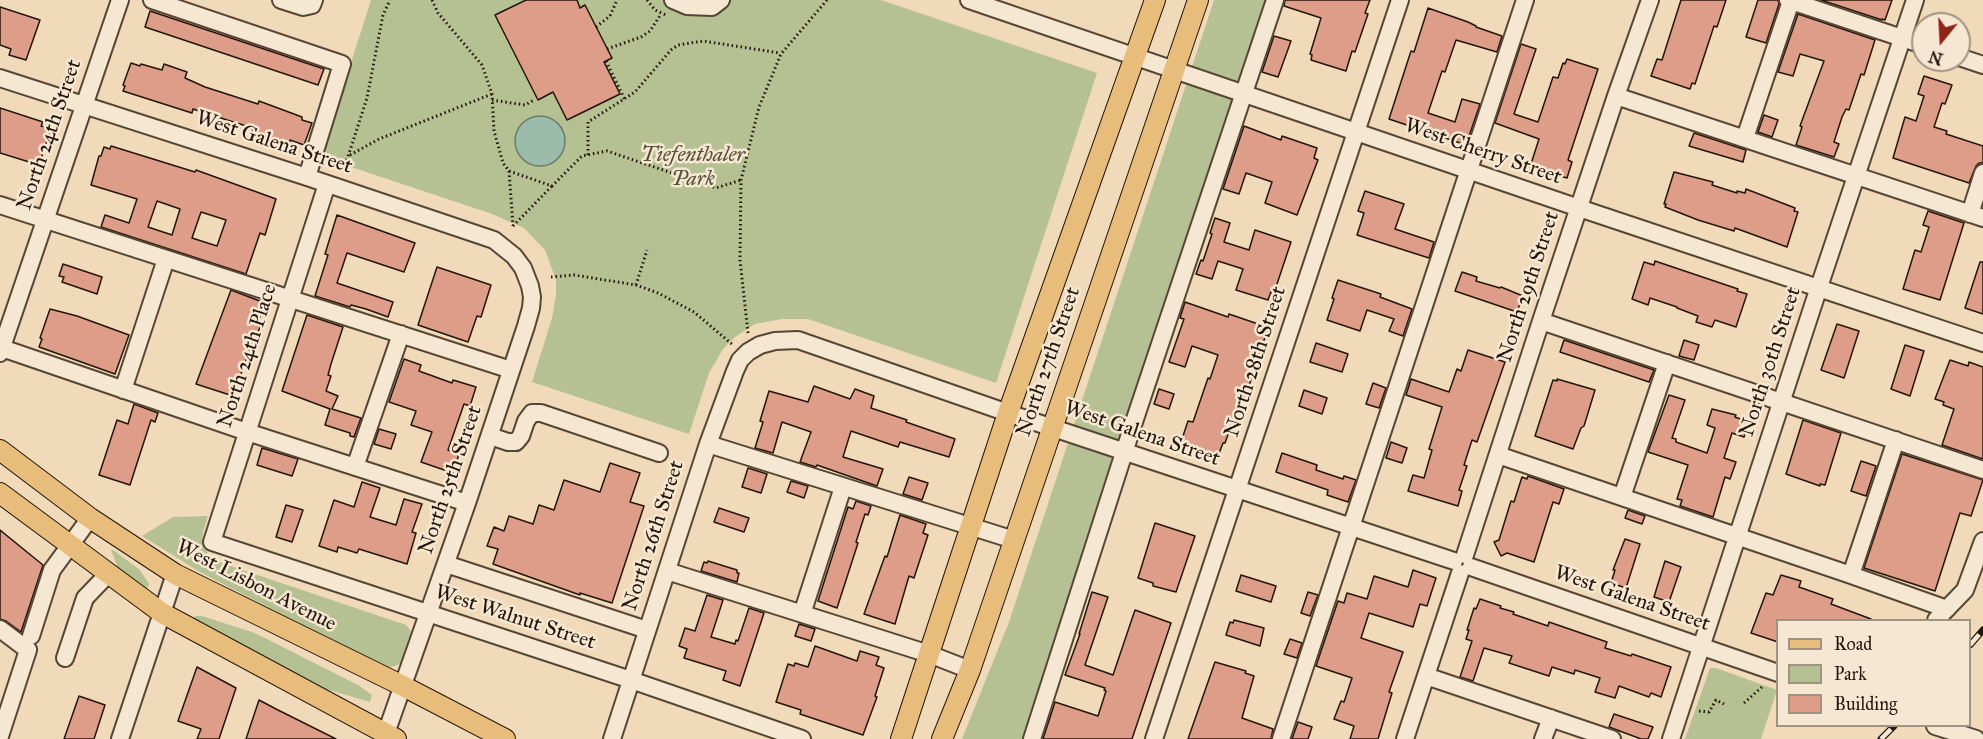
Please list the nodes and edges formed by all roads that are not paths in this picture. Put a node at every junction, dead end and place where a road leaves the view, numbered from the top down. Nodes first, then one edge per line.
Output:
1 (120, 0) edge
2 (152, 0) edge
3 (280, 0) edge
4 (314, 0) edge
5 (673, 0) edge
6 (721, 0) edge
7 (969, 0) edge
8 (1155, 0) edge
9 (1198, 0) edge
10 (1275, 0) edge
11 (1400, 0) edge
12 (1525, 0) edge
13 (1650, 0) edge
14 (1790, 0) edge
15 (1915, 0) edge
16 (1903, 38) junction
17 (1911, 41) edge
18 (1136, 56) junction
19 (1174, 70) junction
20 (0, 78) edge
21 (1243, 94) junction
22 (1616, 96) junction
23 (85, 105) junction
24 (1356, 132) junction
25 (1744, 138) junction
26 (1470, 171) junction
27 (1983, 173) edge
28 (1857, 176) junction
29 (307, 177) junction
30 (327, 184) junction
31 (0, 205) edge
32 (1579, 208) junction
33 (1976, 216) edge
34 (45, 220) junction
35 (166, 259) junction
36 (523, 268) joint
37 (1819, 287) junction
38 (290, 298) junction
39 (6, 318) edge
40 (1541, 321) junction
41 (401, 334) junction
42 (1983, 343) edge
43 (1, 351) edge
44 (748, 352) joint
45 (1667, 363) junction
46 (511, 369) junction
47 (123, 390) junction
48 (1782, 400) junction
49 (1008, 412) junction
50 (1052, 427) junction
51 (247, 432) junction
52 (490, 436) junction
53 (1896, 440) junction
54 (708, 444) junction
55 (0, 450) edge
56 (1124, 451) junction
57 (658, 453) dead end
58 (1498, 455) junction
59 (355, 467) junction
60 (1983, 470) edge
61 (843, 487) junction
62 (1237, 489) junction
63 (0, 493) edge
64 (1622, 497) junction
65 (467, 503) junction
66 (90, 518) junction
67 (970, 527) junction
68 (1351, 527) junction
69 (1738, 536) junction
70 (1014, 540) junction
71 (1983, 541) edge
72 (212, 542) joint
73 (70, 544) junction
74 (446, 564) junction
75 (1463, 564) junction
76 (667, 571) junction
77 (109, 573) junction
78 (175, 574) junction
79 (1851, 575) junction
80 (162, 613) junction
81 (429, 614) junction
82 (802, 614) junction
83 (1942, 615) edge
84 (0, 629) edge
85 (647, 630) junction
86 (31, 636) dead end
87 (1701, 647) junction
88 (929, 654) junction
89 (65, 658) dead end
90 (970, 670) junction
91 (1776, 672) edge
92 (1426, 676) junction
93 (631, 680) junction
94 (403, 686) junction
95 (1551, 718) junction
96 (1941, 728) edge
97 (0, 736) edge
98 (388, 737) edge
99 (122, 738) edge
100 (505, 739) edge
101 (612, 739) edge
102 (802, 739) edge
103 (901, 739) edge
104 (942, 739) edge
105 (1032, 739) edge
106 (1154, 739) edge
107 (1281, 739) edge
108 (1405, 739) edge
109 (1543, 739) edge
110 (1612, 739) edge
111 (1671, 739) edge
112 (1976, 739) edge

1 - 23 street, North 24th Street
2 - 29 street
3 - 4 street
5 - 6 street
7 - 18 street, West Cherry Street
8 - 18 main road, North 27th Street
9 - 19 main road, North 27th Street
10 - 21 street
11 - 24 street, North 28th Street
12 - 26 street
13 - 22 street, North 29th Street
14 - 16 street
14 - 25 street
15 - 16 street, North 30th Street
16 - 17 street
16 - 28 street, North 30th Street
18 - 19 street, West Cherry Street
18 - 49 main road, North 27th Street
19 - 21 street, West Cherry Street
19 - 50 main road, North 27th Street
20 - 23 street, West Galena Street
21 - 24 street, West Cherry Street
21 - 56 street
22 - 25 street
22 - 32 street, North 29th Street
23 - 29 street, West Galena Street
23 - 34 street, North 24th Street
24 - 26 street, West Cherry Street
24 - 62 street, North 28th Street
25 - 28 street
26 - 32 street, West Cherry Street
26 - 68 street
27 - 33 street
28 - 33 street
28 - 37 street, North 30th Street
29 - 30 street, West Galena Street
30 - 36 street, West Galena Street
30 - 38 street, North 24th Place
31 - 34 street
32 - 37 street, West Cherry Street
32 - 40 street, North 29th Street
34 - 35 street
34 - 39 street, North 24th Street
35 - 38 street
35 - 47 street
36 - 46 street, North 25th Street
37 - 42 street, West Cherry Street
37 - 48 street, North 30th Street
38 - 41 street
38 - 51 street, North 24th Place
39 - 43 street, North 24th Street
40 - 45 street
40 - 58 street, North 29th Street
41 - 46 street
41 - 59 street
43 - 47 street
44 - 49 street, West Galena Street
44 - 54 street, North 26th Street
45 - 48 street
45 - 64 street
46 - 52 street, North 25th Street
47 - 51 street
48 - 53 street
48 - 69 street, North 30th Street
49 - 50 street, West Galena Street
49 - 67 main road, North 27th Street
50 - 56 street, West Galena Street
50 - 70 main road, North 27th Street
51 - 59 street
51 - 72 street, North 24th Place
52 - 57 street
52 - 65 street, North 25th Street
53 - 60 street
53 - 79 street
54 - 61 street
54 - 76 street, North 26th Street
55 - 66 main road, West Lisbon Avenue
56 - 62 street, West Galena Street
56 - 105 street
58 - 64 street
58 - 75 street, North 29th Street
59 - 65 street
61 - 67 street
61 - 82 street
62 - 68 street, West Galena Street
62 - 106 street, North 28th Street
63 - 73 main road
64 - 69 street
65 - 74 street, North 25th Street
66 - 73 street
66 - 78 main road, West Lisbon Avenue
67 - 70 street
67 - 88 main road, North 27th Street
68 - 75 street, West Galena Street
68 - 107 street
69 - 79 street
69 - 87 street, North 30th Street
70 - 90 main road, North 27th Street
71 - 83 street
72 - 81 street, West Walnut Street
73 - 77 main road
73 - 86 street
74 - 81 street, North 25th Street
74 - 85 street
75 - 87 street, West Galena Street
75 - 92 street, North 29th Street
76 - 82 street
76 - 85 street, North 26th Street
77 - 80 main road
77 - 89 street
78 - 80 street
78 - 94 main road, West Lisbon Avenue
79 - 83 street
80 - 98 main road
80 - 99 street
81 - 93 street, West Walnut Street
81 - 94 street, North 25th Street
82 - 88 street
84 - 97 street
85 - 93 street, North 26th Street
87 - 91 street, West Galena Street
87 - 111 street, North 30th Street
88 - 90 street
88 - 103 main road, North 27th Street
90 - 104 main road, North 27th Street
92 - 95 street
92 - 108 street, North 29th Street
93 - 101 street, North 26th Street
93 - 102 street, West Walnut Street
94 - 98 street, North 25th Street
94 - 100 main road, West Lisbon Avenue
95 - 109 street
95 - 110 street
96 - 112 street

